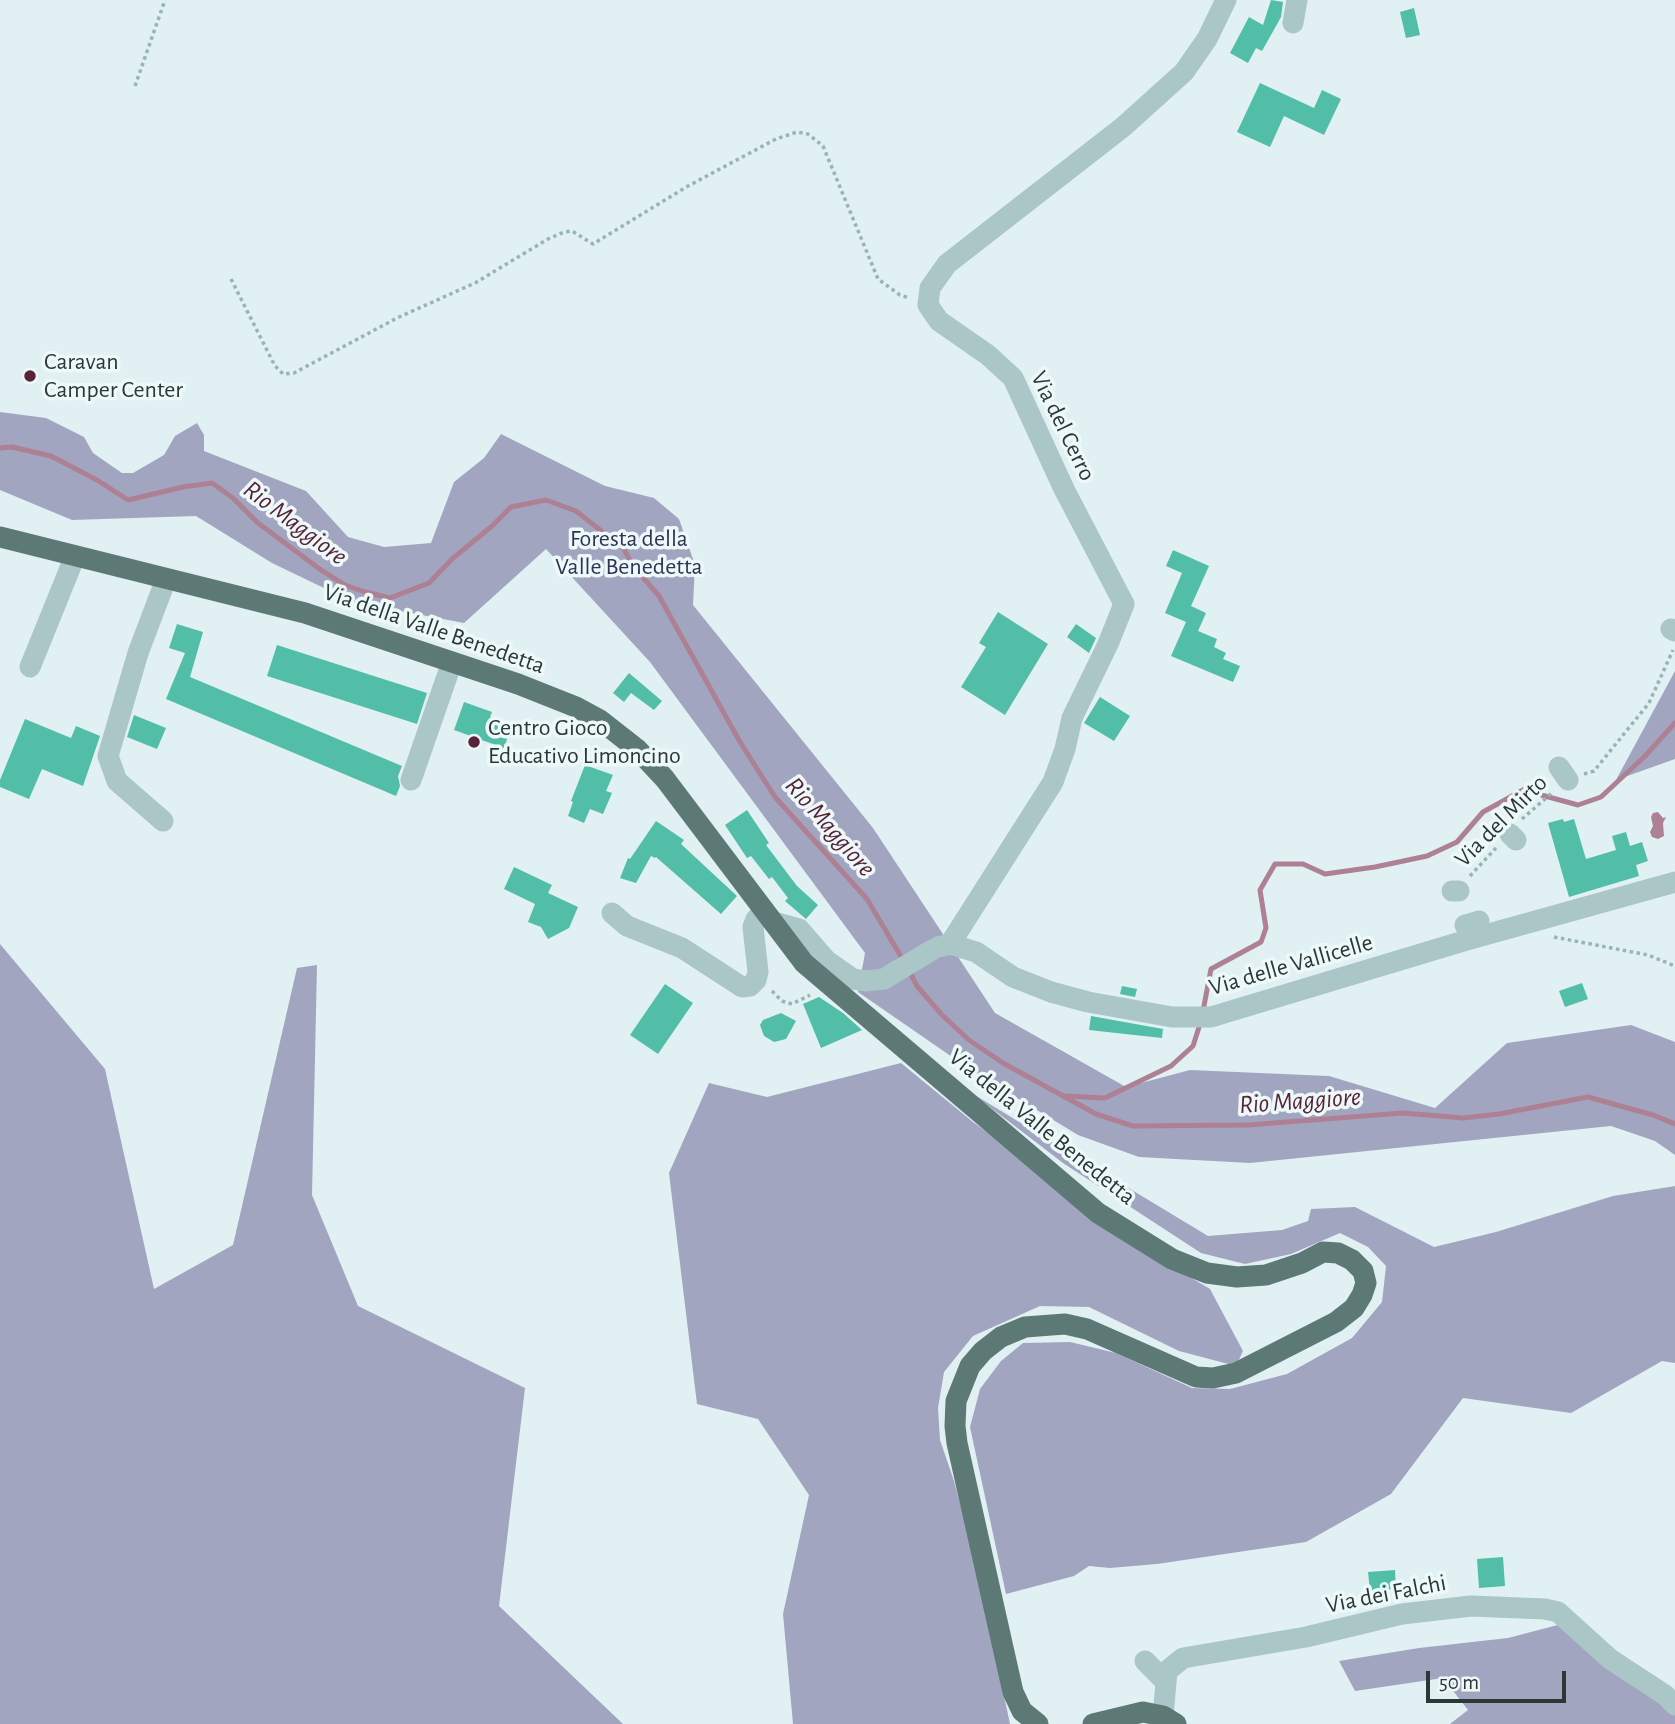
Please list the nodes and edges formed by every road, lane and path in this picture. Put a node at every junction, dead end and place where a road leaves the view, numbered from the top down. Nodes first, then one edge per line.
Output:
1 (165, 0) edge
2 (1226, 0) edge
3 (1297, 0) edge
4 (1293, 23) dead end
5 (135, 86) dead end
6 (231, 279) dead end
7 (928, 304) junction
8 (0, 537) edge
9 (75, 556) junction
10 (166, 579) junction
11 (1674, 635) edge
12 (452, 662) junction
13 (30, 667) dead end
14 (411, 780) dead end
15 (163, 821) dead end
16 (1675, 882) edge
17 (1456, 891) dead end
18 (769, 917) junction
19 (619, 919) dead end
20 (1546, 935) dead end
21 (941, 947) junction
22 (1675, 966) edge
23 (756, 981) junction
24 (824, 982) junction
25 (1145, 1661) dead end
26 (1165, 1681) junction
27 (1675, 1705) edge
28 (1169, 1720) edge
29 (1038, 1724) edge
30 (1093, 1724) edge

1 - 5 path
2 - 7 street
3 - 4 street
6 - 7 path
7 - 21 street, Via del Cerro
8 - 9 main road, Via della Valle Benedetta
9 - 10 main road, Via della Valle Benedetta
9 - 13 street
10 - 12 main road, Via della Valle Benedetta
10 - 15 street
11 - 17 path, Via del Mirto
12 - 14 street
12 - 18 main road, Via della Valle Benedetta
16 - 21 street, Via delle Vallicelle
18 - 21 street, bridge
18 - 23 street
18 - 24 main road, Via della Valle Benedetta
19 - 23 street
20 - 22 path
23 - 24 path
24 - 29 main road, Via della Valle Benedetta
25 - 26 street
26 - 27 street, Via dei Falchi
26 - 28 street
28 - 30 main road

